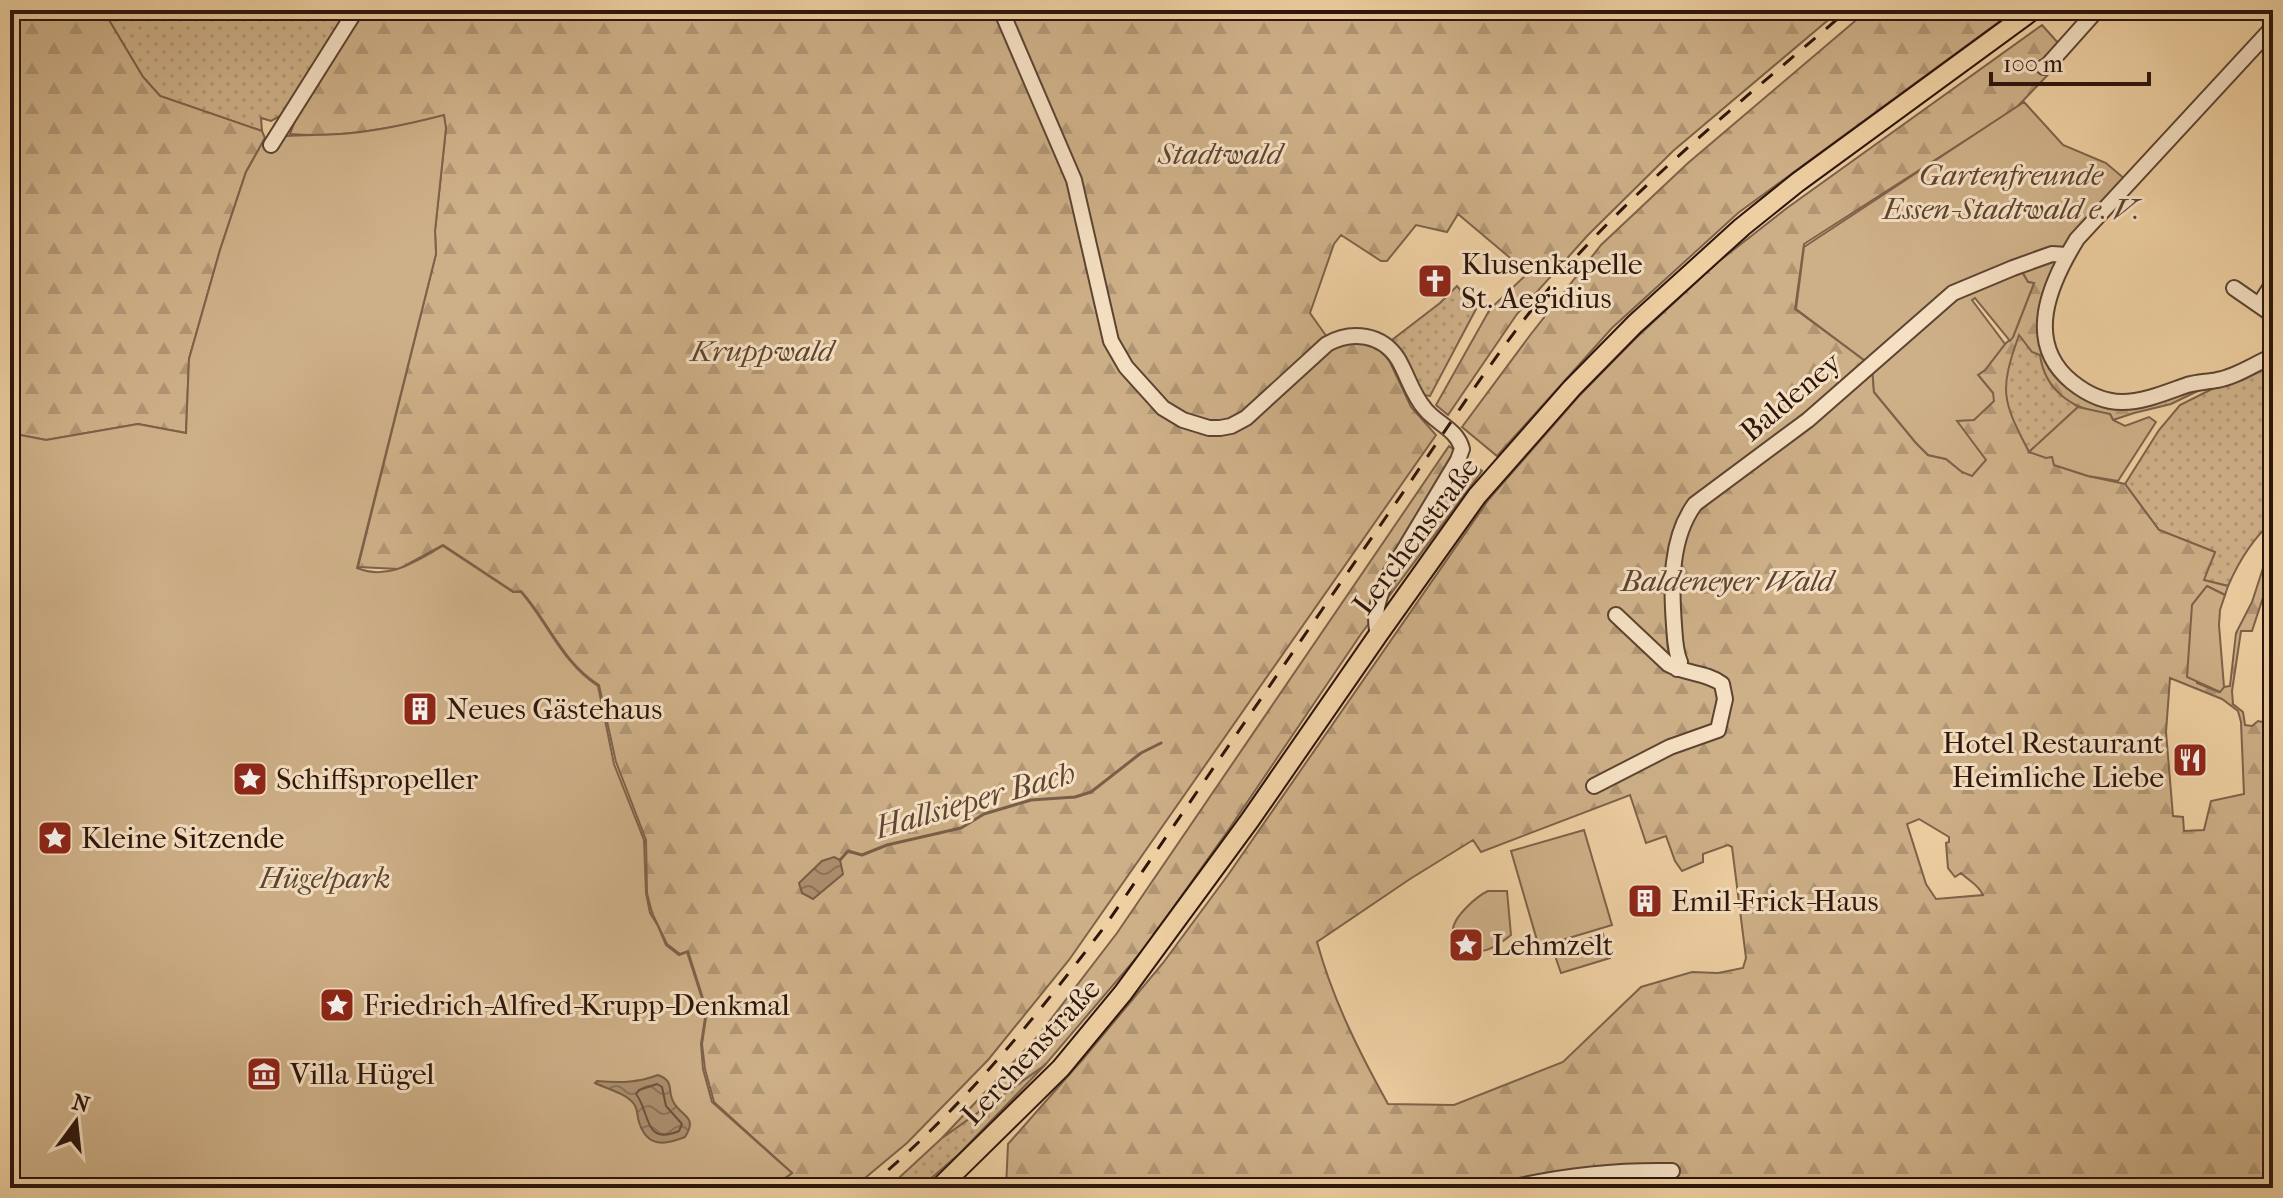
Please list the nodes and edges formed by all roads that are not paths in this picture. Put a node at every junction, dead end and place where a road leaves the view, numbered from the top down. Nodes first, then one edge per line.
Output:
1 (356, 10) edge
2 (1001, 10) edge
3 (2033, 10) edge
4 (2097, 10) edge
5 (2273, 27) edge
6 (2044, 67) dead end
7 (271, 145) dead end
8 (2067, 255) junction
9 (2273, 283) edge
10 (2234, 288) dead end
11 (2259, 305) junction
12 (2273, 315) edge
13 (2273, 356) edge
14 (1616, 615) dead end
15 (1378, 635) junction
16 (1677, 669) junction
17 (1594, 786) dead end
18 (1672, 1171) dead end
19 (939, 1188) edge
20 (1511, 1188) edge

1 - 7 street
2 - 15 street
3 - 15 main road, Lerchenstraße
4 - 6 street
5 - 8 street
8 - 13 street
8 - 16 street, Baldeney
9 - 11 street
10 - 11 street
11 - 12 street
14 - 16 street
15 - 19 main road, Lerchenstraße
16 - 17 street
18 - 20 street

